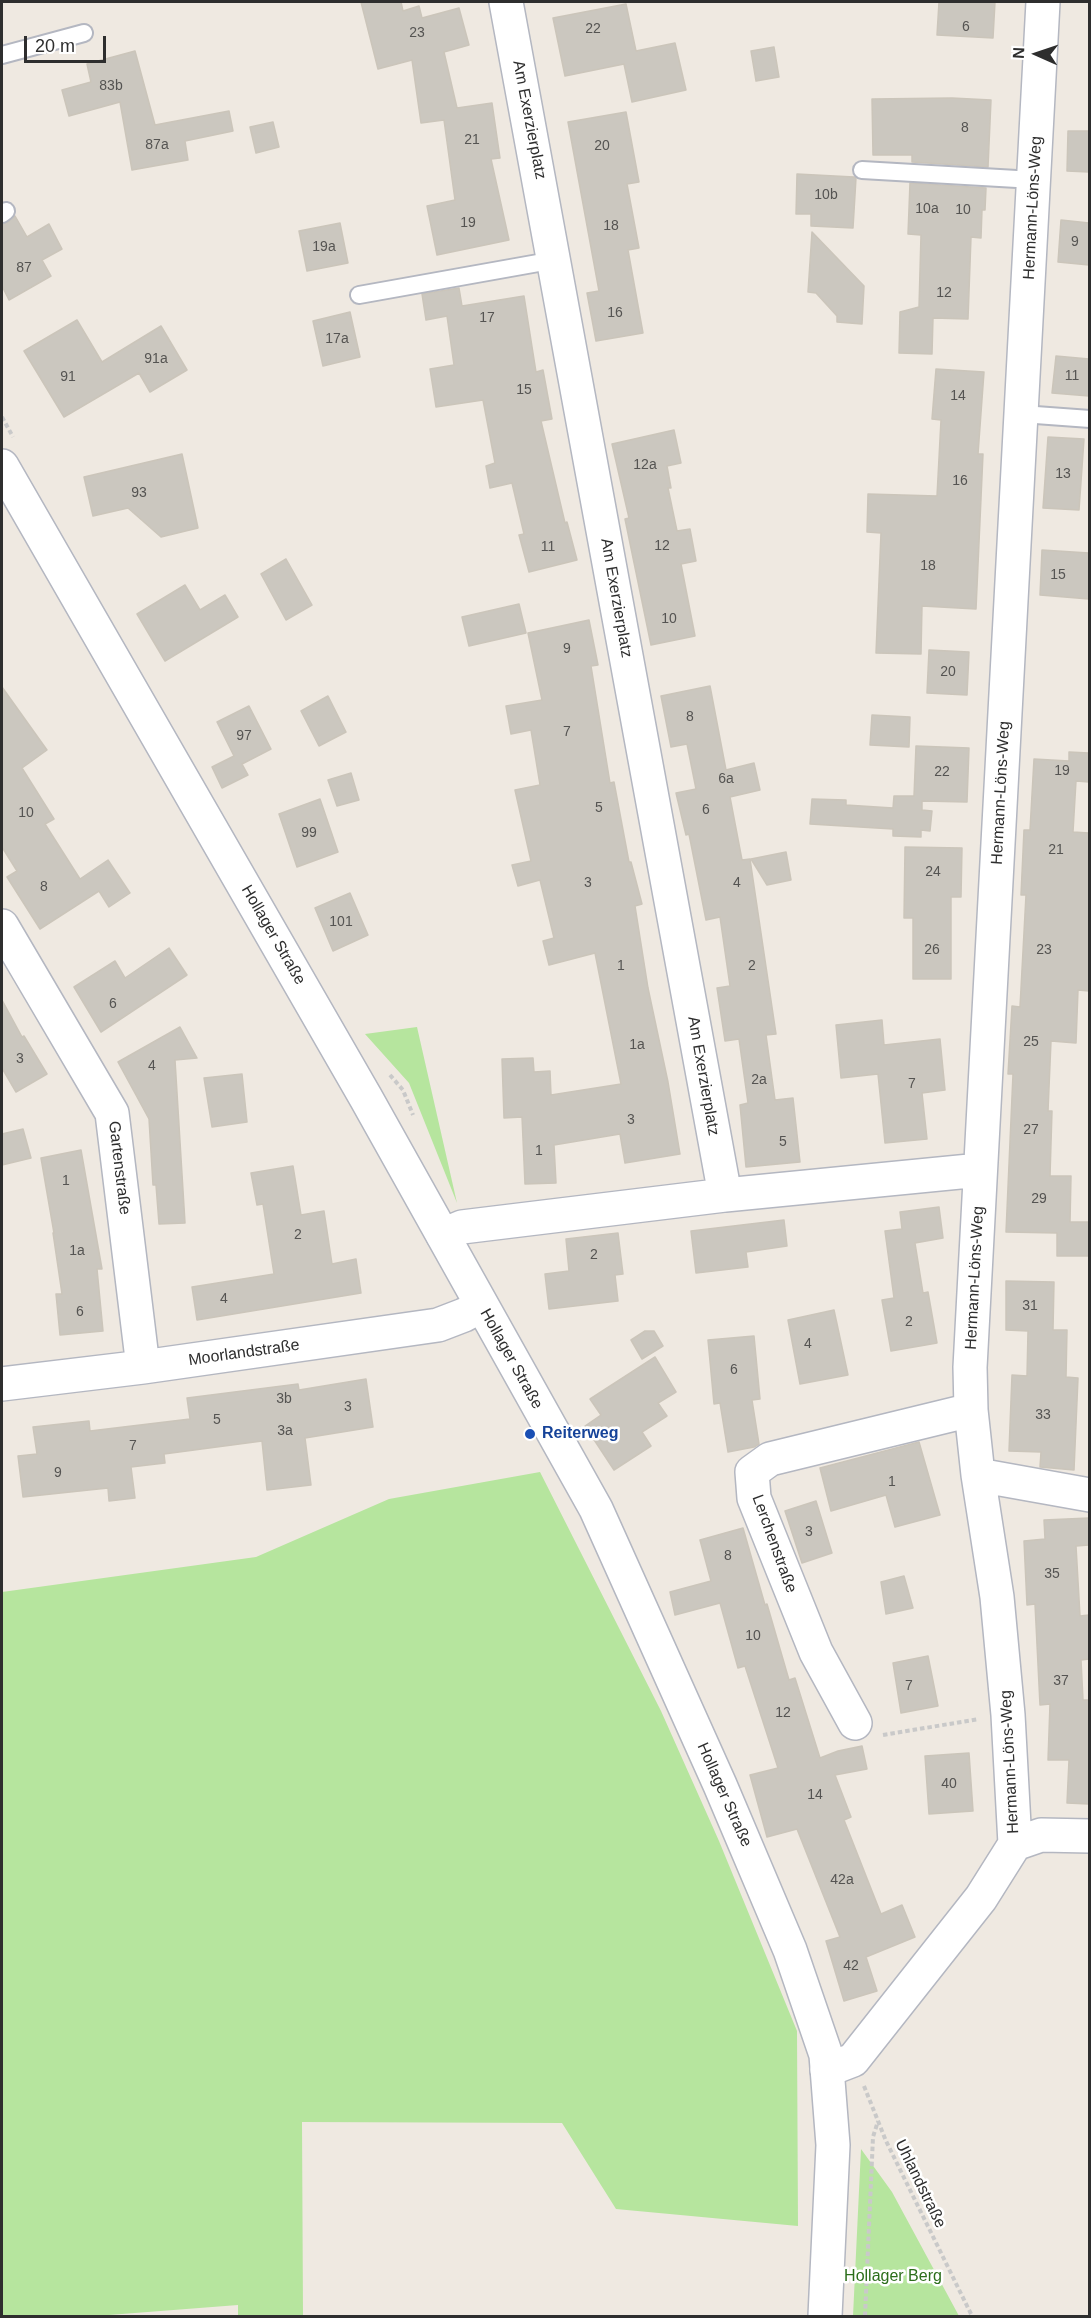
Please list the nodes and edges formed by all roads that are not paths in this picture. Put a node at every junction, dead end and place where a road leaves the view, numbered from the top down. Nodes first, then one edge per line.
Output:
1 (506, 2) edge
2 (1043, 2) edge
3 (84, 33) dead end
4 (2, 55) edge
5 (862, 170) dead end
6 (1034, 180) junction
7 (555, 260) junction
8 (359, 295) dead end
9 (1022, 414) junction
10 (1089, 419) edge
11 (2, 466) edge
12 (2, 926) edge
13 (980, 1170) junction
14 (725, 1195) junction
15 (443, 1235) junction
16 (481, 1306) junction
17 (143, 1366) junction
18 (2, 1384) edge
19 (971, 1410) junction
20 (978, 1475) junction
21 (1089, 1495) edge
22 (855, 1723) road end
23 (1089, 1836) edge
24 (1015, 1844) junction
25 (840, 2065) junction
26 (825, 2316) edge

1 - 7 street, Am Exerzierplatz
2 - 6 street, Hermann-Löns-Weg
3 - 4 lane
5 - 6 lane
6 - 9 street, Hermann-Löns-Weg
7 - 8 lane
7 - 14 street, Am Exerzierplatz
9 - 10 lane
9 - 13 street, Hermann-Löns-Weg
11 - 15 street, Hollager Straße
12 - 17 street, Gartenstraße
13 - 14 street
13 - 19 street, Hermann-Löns-Weg
14 - 15 street
15 - 16 street, Hollager Straße
16 - 17 street, Moorlandstraße
16 - 25 street, Hollager Straße
17 - 18 street, Moorlandstraße
19 - 20 street, Hermann-Löns-Weg
19 - 22 street, Lerchenstraße
20 - 21 street
20 - 24 street, Hermann-Löns-Weg
23 - 24 street
24 - 25 street, Hermann-Löns-Weg
25 - 26 street, Hollager Straße

